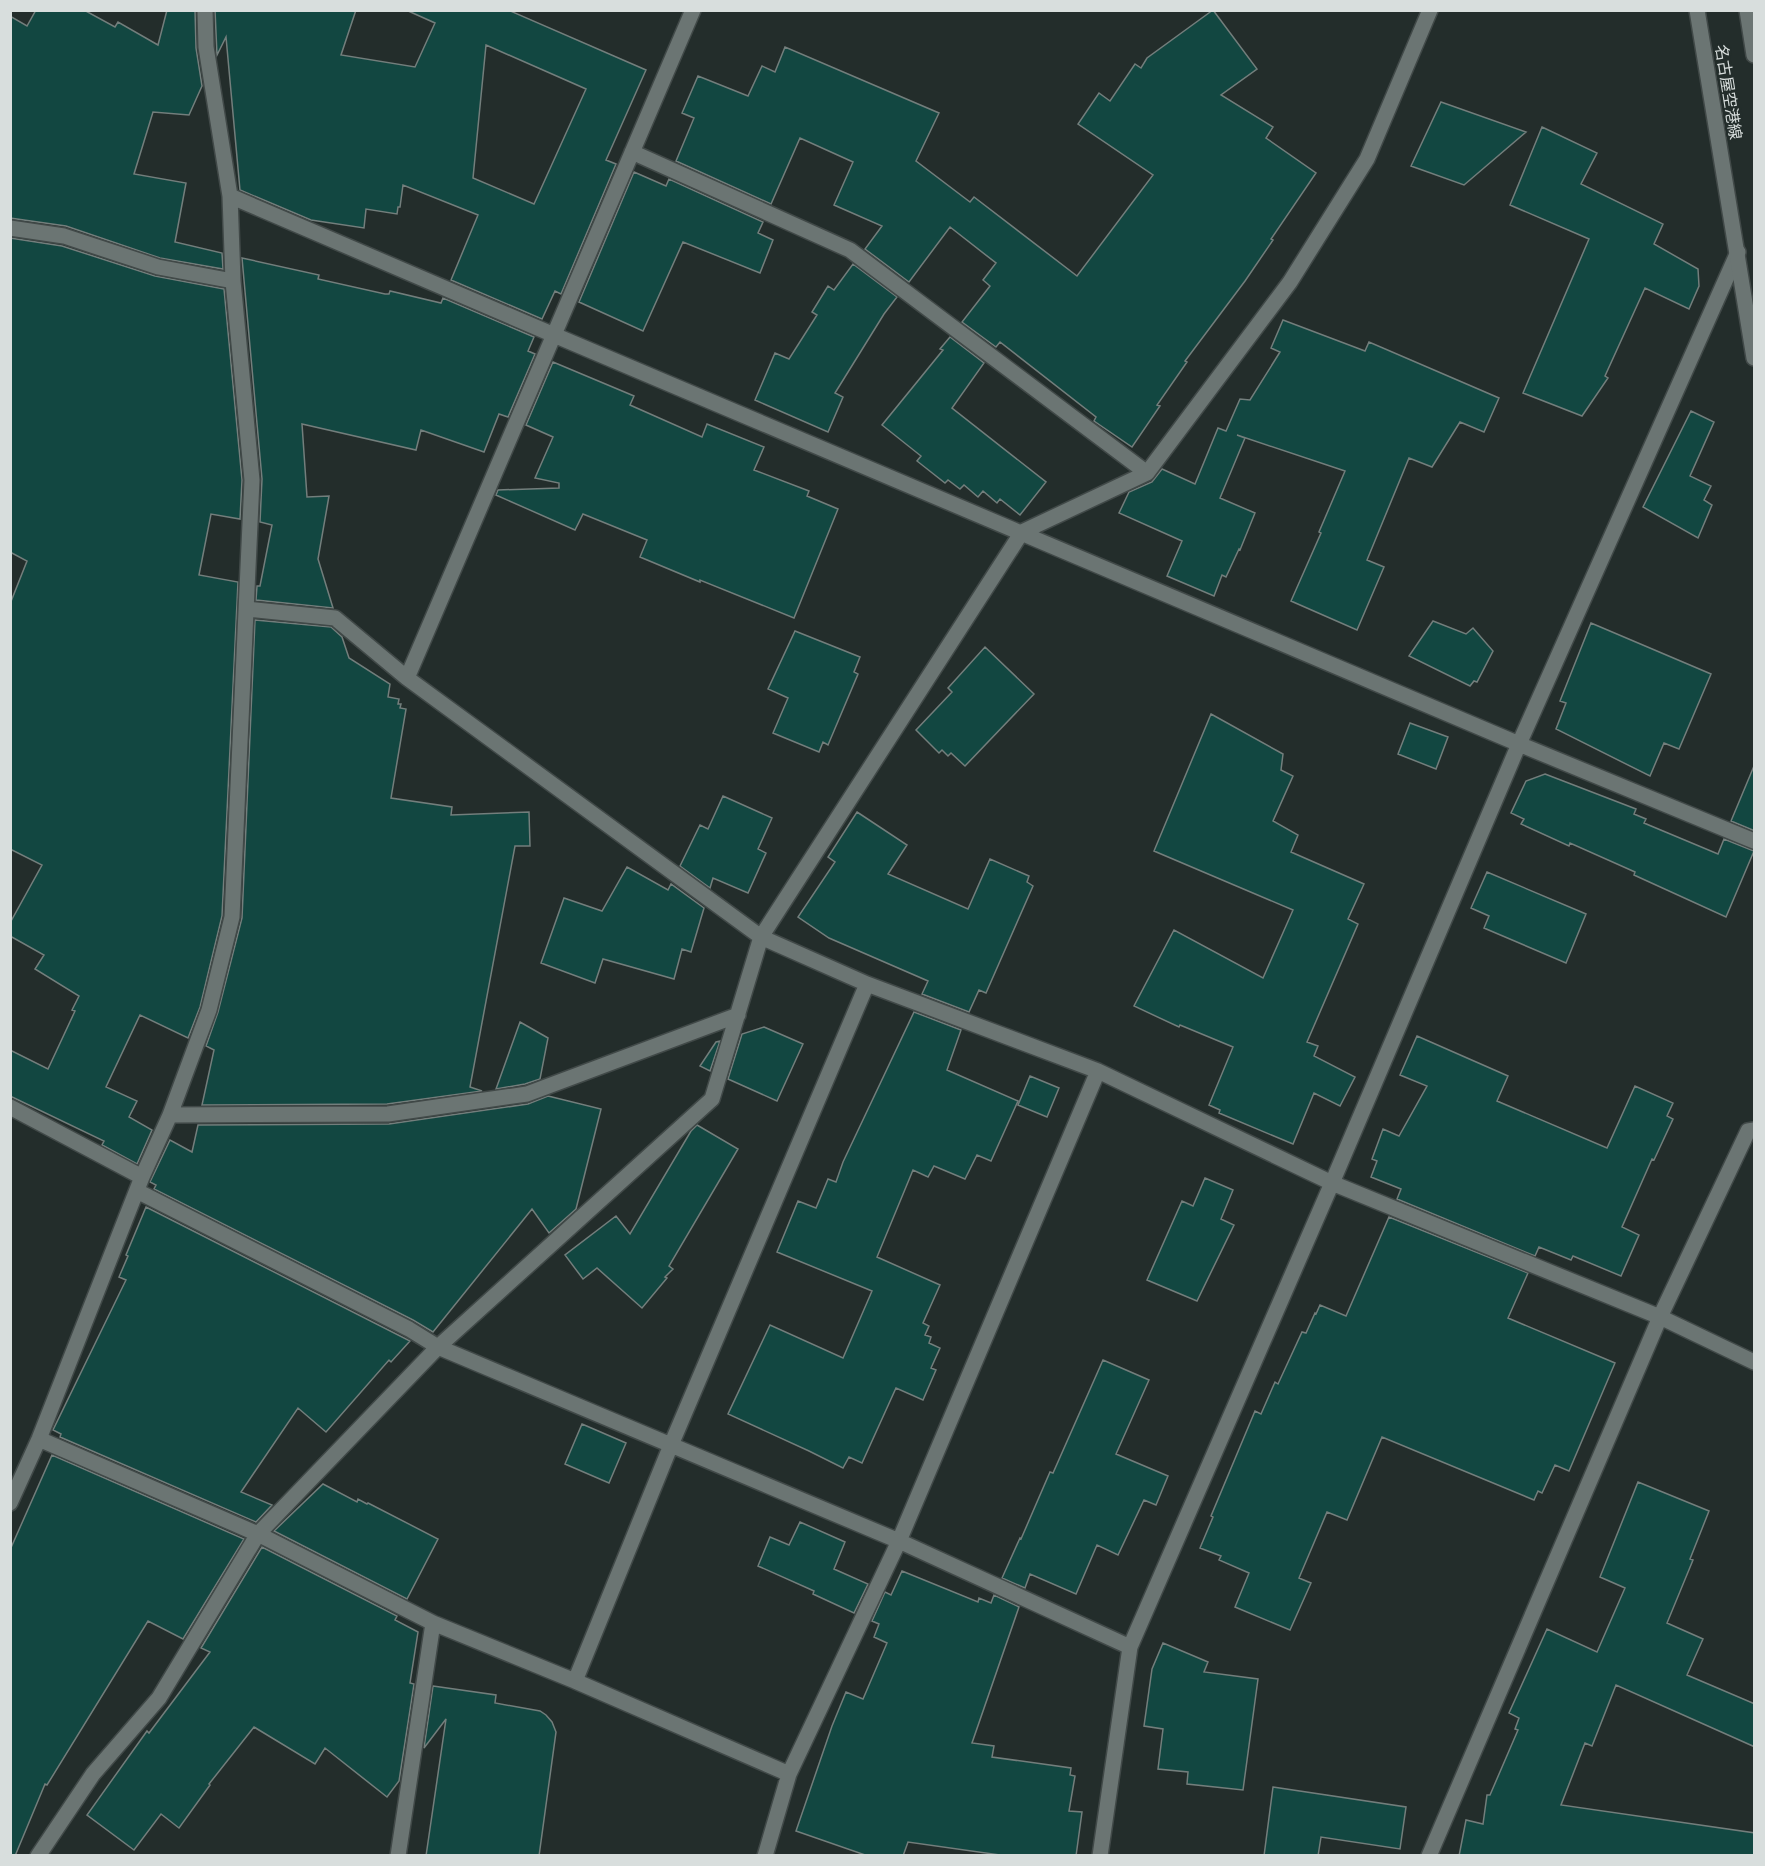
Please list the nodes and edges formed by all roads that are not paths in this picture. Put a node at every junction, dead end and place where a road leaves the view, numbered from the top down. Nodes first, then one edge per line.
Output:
1 (205, 10) edge
2 (693, 10) edge
3 (1430, 10) edge
4 (1697, 10) edge
5 (1747, 10) edge
6 (1755, 55) edge
7 (632, 152) junction
8 (230, 196) junction
9 (10, 228) edge
10 (1738, 252) junction
11 (232, 280) junction
12 (555, 336) junction
13 (1755, 358) edge
14 (1147, 473) junction
15 (1022, 532) junction
16 (247, 609) junction
17 (407, 678) junction
18 (1519, 744) junction
19 (1755, 841) edge
20 (760, 936) junction
21 (867, 984) junction
22 (738, 1015) junction
23 (1098, 1071) junction
24 (10, 1107) edge
25 (170, 1115) junction
26 (1755, 1130) edge
27 (1332, 1183) junction
28 (140, 1184) junction
29 (1660, 1317) junction
30 (438, 1347) junction
31 (1755, 1362) edge
32 (39, 1439) junction
33 (671, 1445) junction
34 (10, 1503) edge
35 (258, 1534) junction
36 (899, 1541) junction
37 (433, 1623) junction
38 (1130, 1647) junction
39 (575, 1681) junction
40 (789, 1774) junction
41 (38, 1856) edge
42 (398, 1856) edge
43 (765, 1856) edge
44 (1100, 1856) edge
45 (1429, 1856) edge

1 - 8 street
2 - 7 street
3 - 14 street
4 - 10 street, 名古屋空港線
5 - 6 street, 名古屋空港線
7 - 12 street
7 - 14 street
8 - 11 street
8 - 12 street
9 - 11 street
10 - 13 street, 名古屋空港線
10 - 18 street
11 - 16 street
12 - 15 street
12 - 17 street
14 - 15 street
15 - 18 street
15 - 20 street
16 - 17 street
16 - 25 street
17 - 20 street
18 - 19 street
18 - 27 street
20 - 21 street
20 - 22 street
21 - 23 street
21 - 33 street
22 - 25 street
22 - 30 street
23 - 27 street
23 - 36 street
24 - 28 street
25 - 28 street
26 - 29 street
27 - 29 street
27 - 38 street
28 - 30 street
28 - 32 street
29 - 31 street
29 - 45 street
30 - 33 street
30 - 35 street
32 - 34 street
32 - 35 street
33 - 36 street
33 - 39 street
35 - 37 street
35 - 41 street
36 - 38 street
36 - 40 street
37 - 39 street
37 - 42 street
38 - 44 street
39 - 40 street
40 - 43 street

